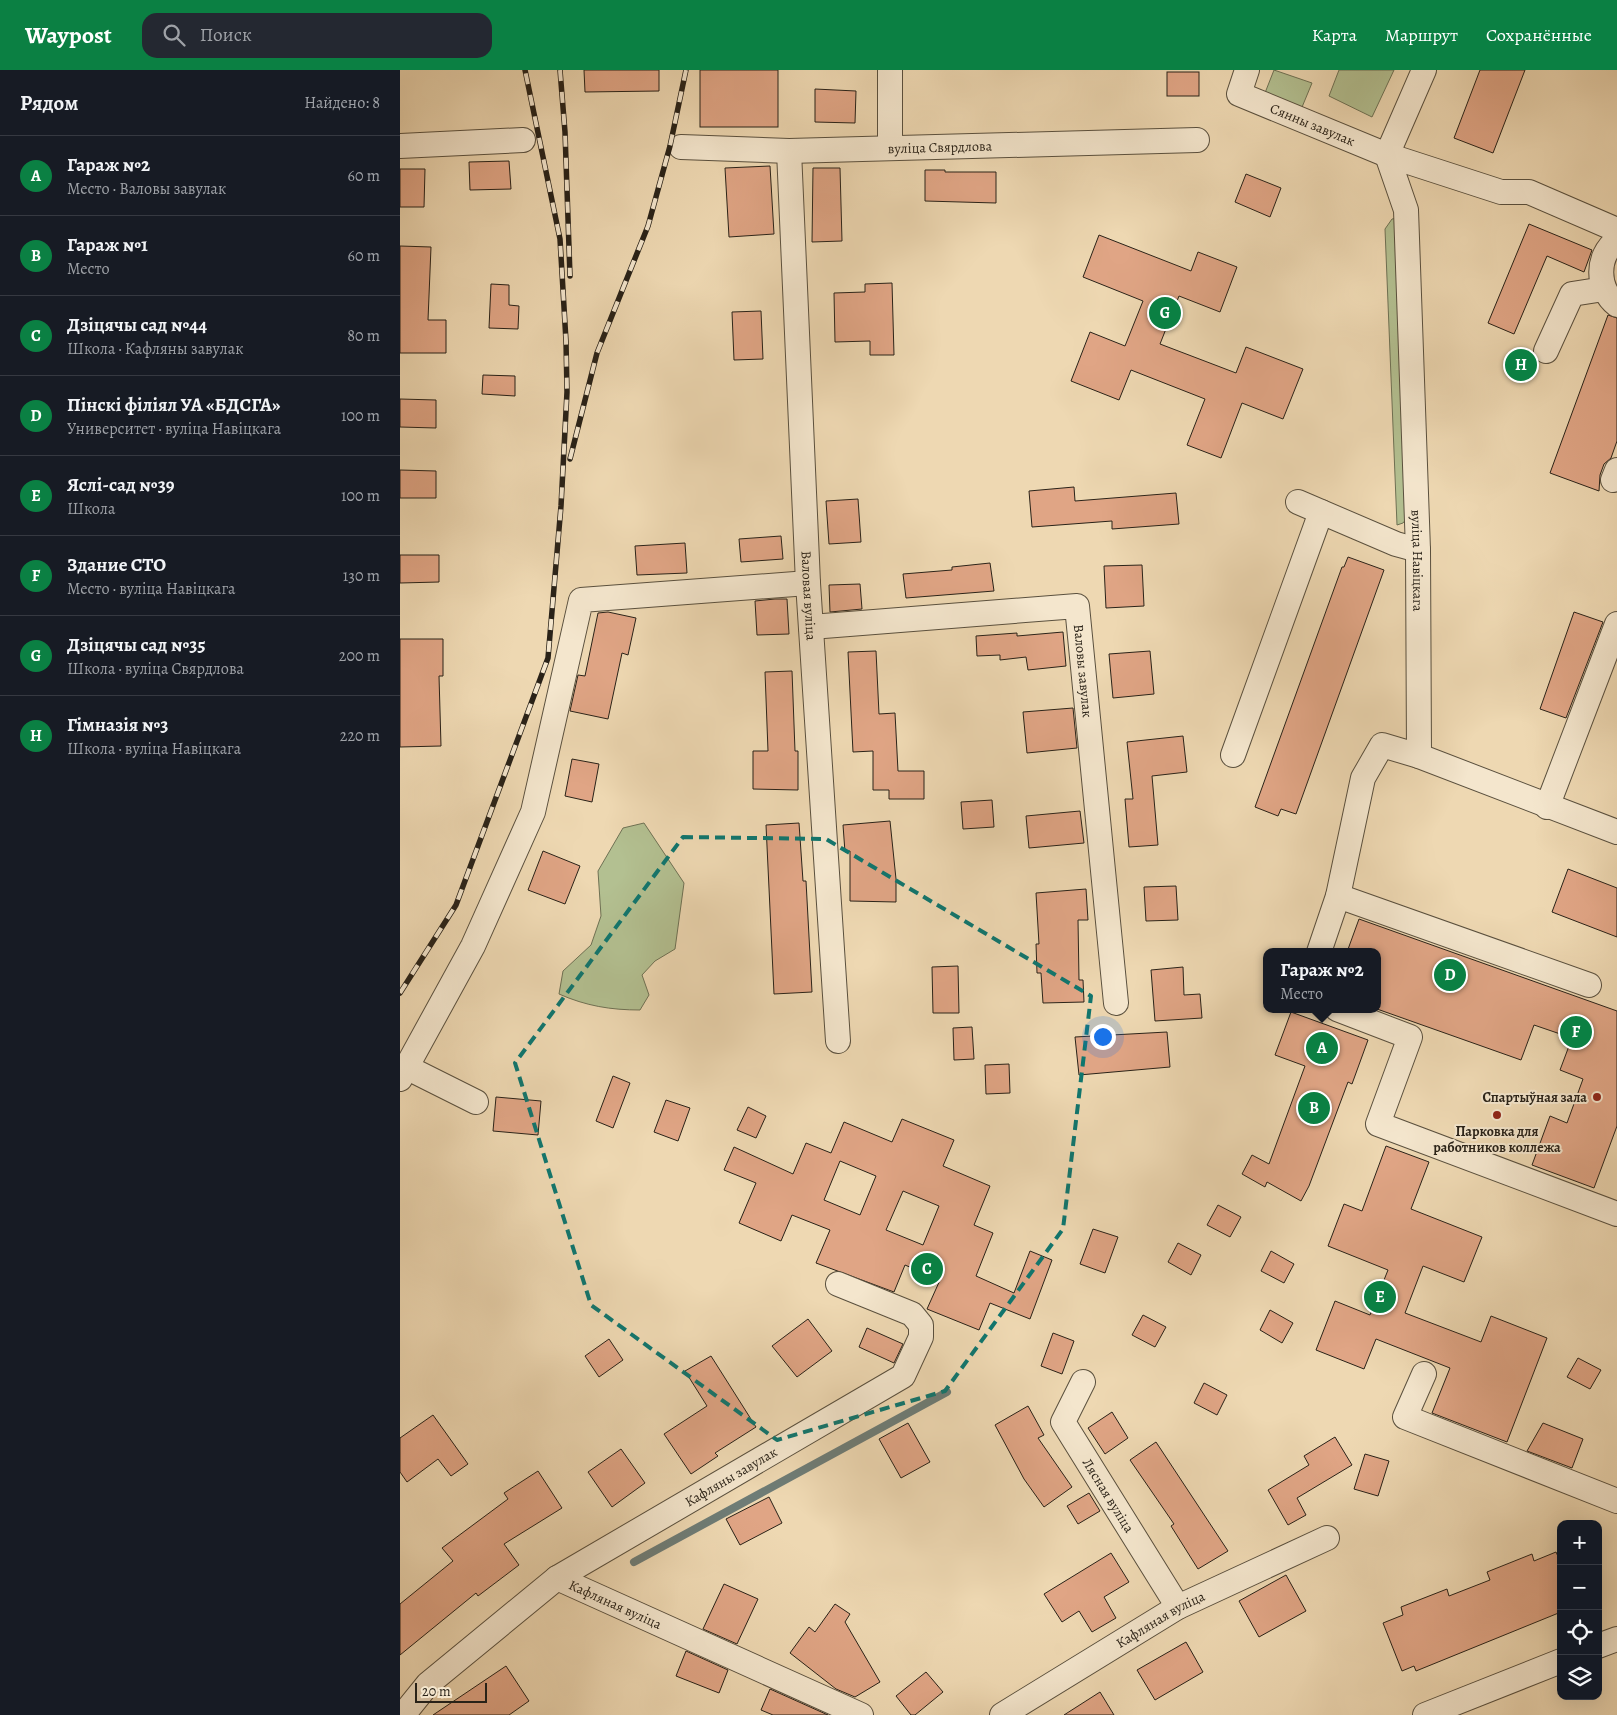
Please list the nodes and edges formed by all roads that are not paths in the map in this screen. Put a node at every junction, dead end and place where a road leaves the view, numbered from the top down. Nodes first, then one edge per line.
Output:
1 (890, 70) edge
2 (1247, 70) edge
3 (1424, 70) edge
4 (523, 140) dead end
5 (1198, 140) dead end
6 (400, 146) edge
7 (890, 146) junction
8 (681, 147) dead end
9 (789, 151) junction
10 (1387, 155) junction
11 (1617, 230) edge
12 (1617, 240) edge
13 (1610, 297) edge
14 (1546, 352) dead end
15 (1298, 502) dead end
16 (1321, 512) junction
17 (1418, 550) junction
18 (808, 583) junction
19 (1617, 624) edge
20 (811, 627) junction
21 (1233, 755) dead end
22 (1419, 756) junction
23 (1547, 807) junction
24 (1617, 832) edge
25 (1338, 896) junction
26 (1320, 948) edge
27 (1589, 985) dead end
28 (1116, 1003) dead end
29 (1347, 1013) edge
30 (838, 1040) dead end
31 (403, 1073) edge
32 (476, 1102) dead end
33 (1617, 1214) edge
34 (838, 1284) dead end
35 (1424, 1374) dead end
36 (1083, 1382) dead end
37 (1617, 1501) edge
38 (1326, 1538) dead end
39 (557, 1578) junction
40 (1178, 1607) junction
41 (1617, 1639) edge
42 (1602, 1645) edge
43 (1557, 1663) edge
44 (403, 1715) edge
45 (861, 1715) edge
46 (1002, 1715) edge
47 (1424, 1715) edge

1 - 7 street
2 - 10 street, Сянны завулак
3 - 10 street
4 - 6 street
5 - 7 street, вуліца Свярдлова
7 - 9 street, вуліца Свярдлова
8 - 9 street, вуліца Свярдлова
9 - 18 street, Валовая вуліца
10 - 11 street, Сянны завулак
10 - 17 street, вуліца Навіцкага
12 - 13 street
13 - 14 street
15 - 16 street
16 - 17 street
16 - 21 street
17 - 22 street, вуліца Навіцкага
18 - 20 street, Валовая вуліца
18 - 31 street
19 - 23 street
20 - 28 street, Валовы завулак
20 - 30 street, Валовая вуліца
22 - 23 street
22 - 25 street
23 - 24 street
25 - 26 street
25 - 27 street
29 - 33 street
31 - 32 street
34 - 39 street, Кафляны завулак
35 - 37 street
36 - 40 street, Лясная вуліца
38 - 40 street, Кафляная вуліца
39 - 44 street, Кафляная вуліца
39 - 45 street, Кафляная вуліца
40 - 46 street, Кафляная вуліца
41 - 42 street
43 - 47 street

